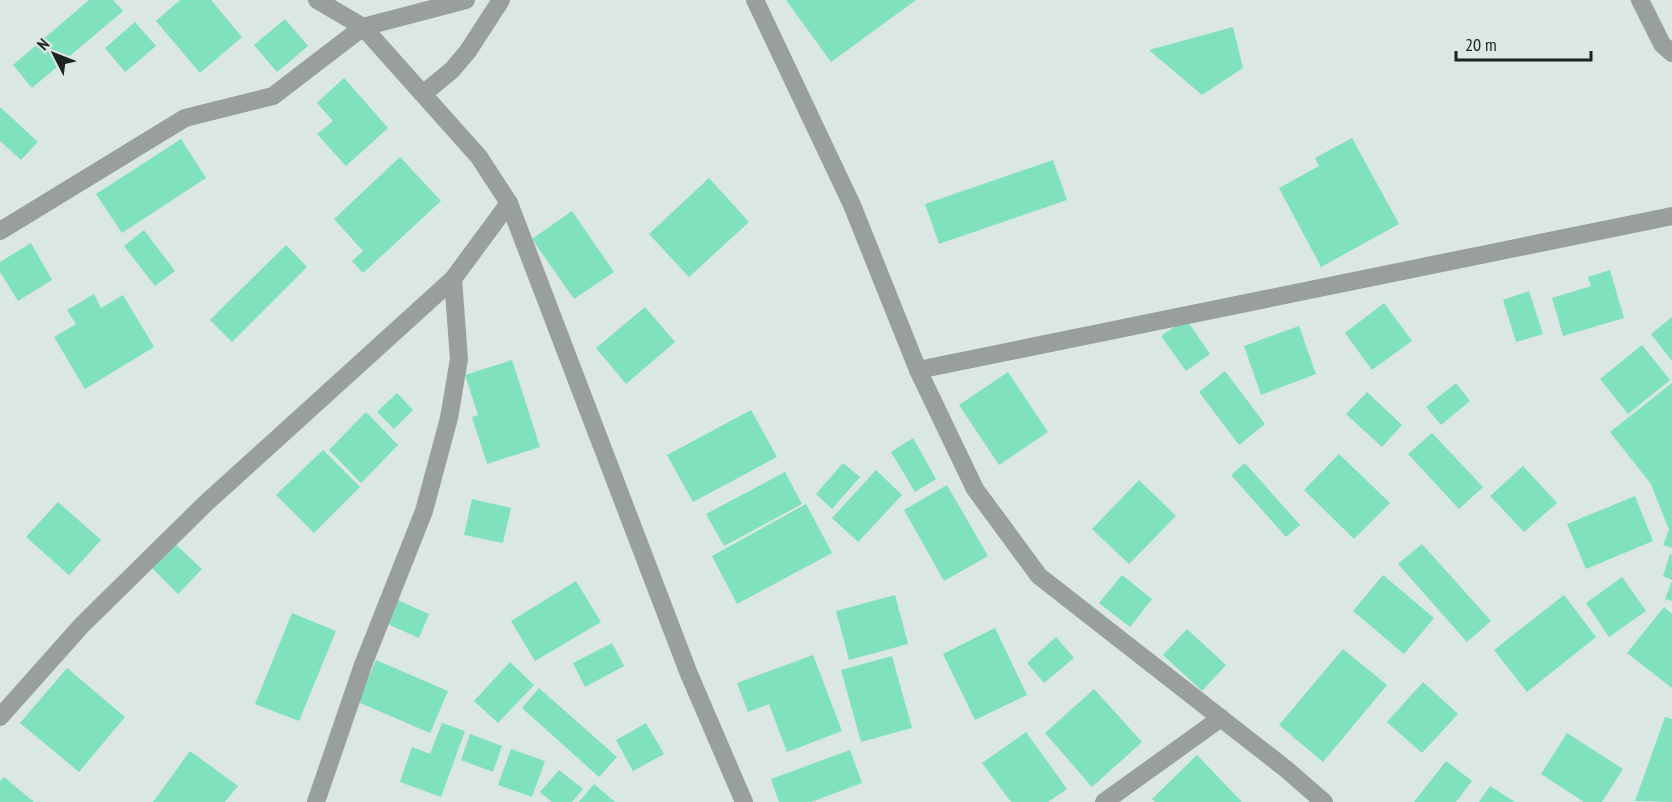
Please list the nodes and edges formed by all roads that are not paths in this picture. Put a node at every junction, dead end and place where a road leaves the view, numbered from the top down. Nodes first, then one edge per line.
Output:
1 (317, 0) edge
2 (466, 0) edge
3 (501, 0) edge
4 (755, 0) edge
5 (1640, 0) edge
6 (363, 27) junction
7 (1672, 53) edge
8 (423, 94) junction
9 (509, 203) junction
10 (1672, 216) edge
11 (0, 231) edge
12 (453, 279) junction
13 (918, 370) junction
14 (0, 717) edge
15 (1221, 718) junction
16 (316, 802) edge
17 (744, 802) edge
18 (1104, 802) edge
19 (1324, 802) edge

1 - 6 street
2 - 6 street
3 - 8 street
4 - 13 street
5 - 7 street
6 - 8 street
6 - 11 street
8 - 9 street
9 - 12 street
9 - 17 street
10 - 13 street
12 - 14 street
12 - 16 street
13 - 15 street
15 - 18 street
15 - 19 street

